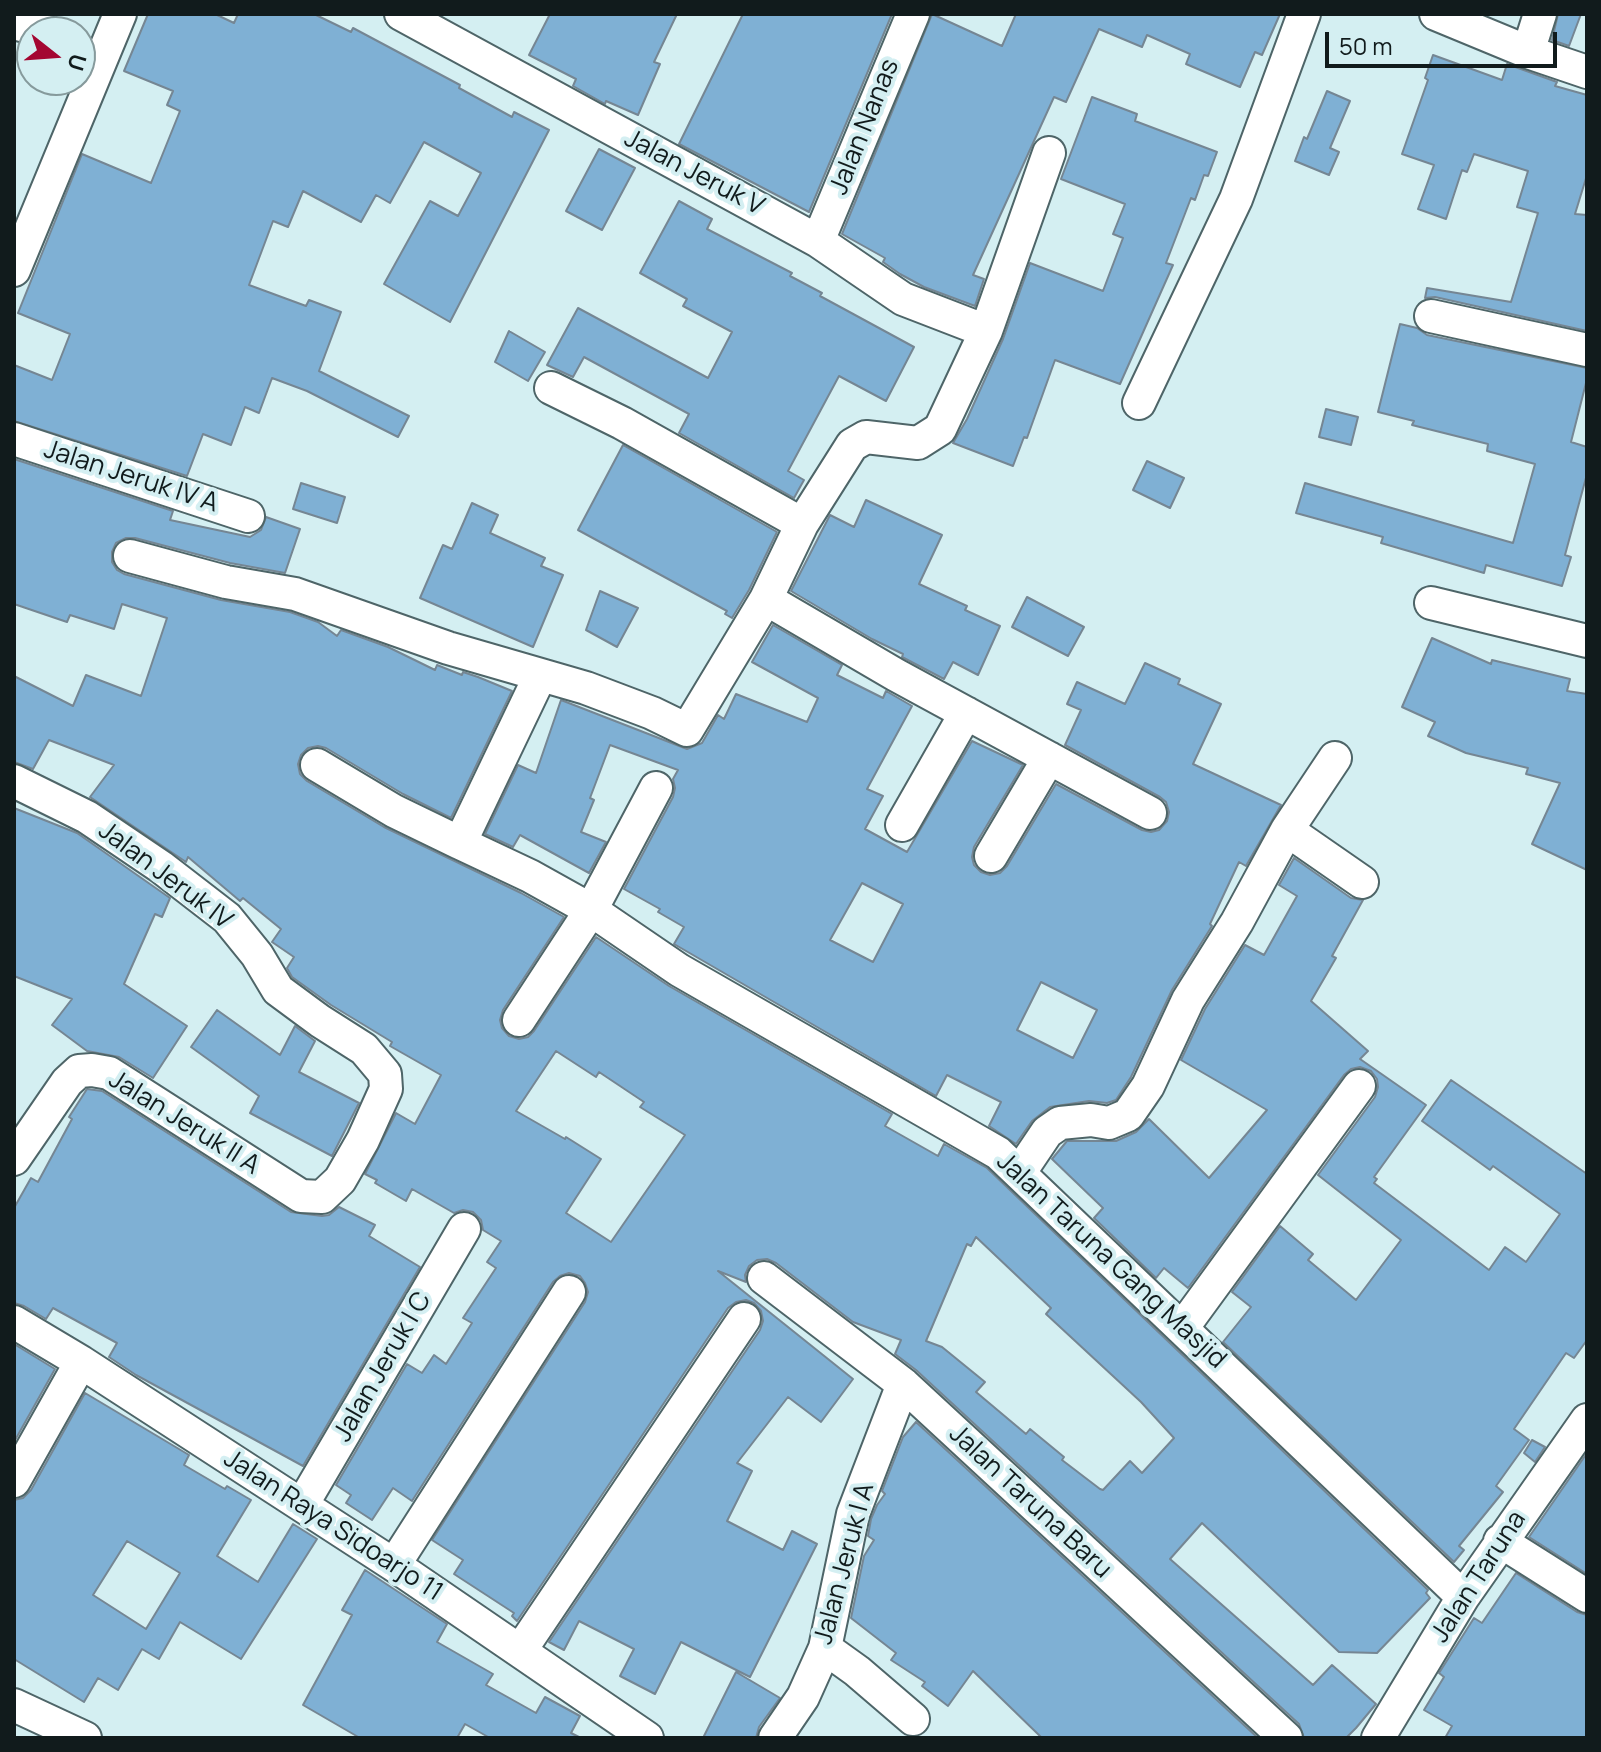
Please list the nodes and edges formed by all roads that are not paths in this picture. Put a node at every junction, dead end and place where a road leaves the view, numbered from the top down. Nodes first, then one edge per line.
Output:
1 (120, 14) edge
2 (401, 14) edge
3 (913, 14) edge
4 (1304, 14) edge
5 (1436, 14) edge
6 (1540, 14) edge
7 (96, 40) edge
8 (1528, 52) junction
9 (1587, 72) edge
10 (74, 96) edge
11 (1049, 153) dead end
12 (818, 241) junction
13 (14, 270) edge
14 (1431, 316) dead end
15 (986, 331) junction
16 (1587, 350) edge
17 (551, 388) dead end
18 (1139, 403) dead end
19 (14, 439) edge
20 (248, 516) dead end
21 (802, 524) junction
22 (130, 556) dead end
23 (766, 599) junction
24 (1431, 603) dead end
25 (1587, 641) edge
26 (540, 676) junction
27 (966, 713) junction
28 (1049, 758) junction
29 (1335, 758) dead end
30 (317, 765) dead end
31 (14, 781) edge
32 (656, 788) dead end
33 (1150, 813) dead end
34 (902, 825) dead end
35 (1287, 830) junction
36 (460, 843) junction
37 (991, 856) dead end
38 (1362, 882) dead end
39 (591, 910) junction
40 (519, 1020) dead end
41 (1359, 1086) dead end
42 (363, 1140) joint
43 (14, 1159) edge
44 (1020, 1172) junction
45 (464, 1229) dead end
46 (764, 1278) dead end
47 (569, 1292) dead end
48 (744, 1319) dead end
49 (14, 1322) edge
50 (1183, 1327) junction
51 (81, 1362) junction
52 (903, 1384) junction
53 (1587, 1420) edge
54 (14, 1481) edge
55 (302, 1505) junction
56 (1500, 1541) junction
57 (394, 1565) junction
58 (1587, 1596) edge
59 (1463, 1597) junction
60 (825, 1648) junction
61 (520, 1651) junction
62 (14, 1705) edge
63 (913, 1719) dead end
64 (85, 1738) edge
65 (647, 1738) edge
66 (775, 1738) edge
67 (1286, 1738) edge
68 (1378, 1738) edge

1 - 7 street
2 - 12 street, Jalan Jeruk V
3 - 12 street, Jalan Nanas
4 - 18 street
5 - 8 street
6 - 8 street
8 - 9 street
10 - 13 street
11 - 15 street
12 - 15 street, Jalan Jeruk V
14 - 16 street
15 - 21 street
17 - 21 street
19 - 20 street, Jalan Jeruk IV A
21 - 23 street
22 - 26 street
23 - 26 street
23 - 27 street
24 - 25 street
26 - 36 street
27 - 28 street
27 - 34 street
28 - 33 street
28 - 37 street
29 - 35 street
30 - 36 street, Jalan Taruna Gang Masjid
31 - 42 street, Jalan Jeruk IV
32 - 39 street
35 - 38 street
35 - 44 street
36 - 39 street, Jalan Taruna Gang Masjid
39 - 40 street
39 - 44 street, Jalan Taruna Gang Masjid
41 - 50 street
42 - 43 street, Jalan Jeruk II A
44 - 50 street, Jalan Taruna Gang Masjid
45 - 55 street, Jalan Jeruk I C
46 - 52 street, Jalan Taruna Baru
47 - 57 street
48 - 61 street
49 - 51 street, Jalan Raya Sidoarjo 11
50 - 59 street, Jalan Taruna Gang Masjid
51 - 54 street
51 - 55 street, Jalan Raya Sidoarjo 11
52 - 60 street, Jalan Jeruk I A
52 - 67 street, Jalan Taruna Baru
53 - 56 street, Jalan Taruna
55 - 57 street, Jalan Raya Sidoarjo 11
56 - 58 street
56 - 59 street, Jalan Taruna
57 - 61 street, Jalan Raya Sidoarjo 11
59 - 68 street, Jalan Taruna
60 - 63 street
60 - 66 street, Jalan Jeruk I A
61 - 65 street, Jalan Raya Sidoarjo 11
62 - 64 street

